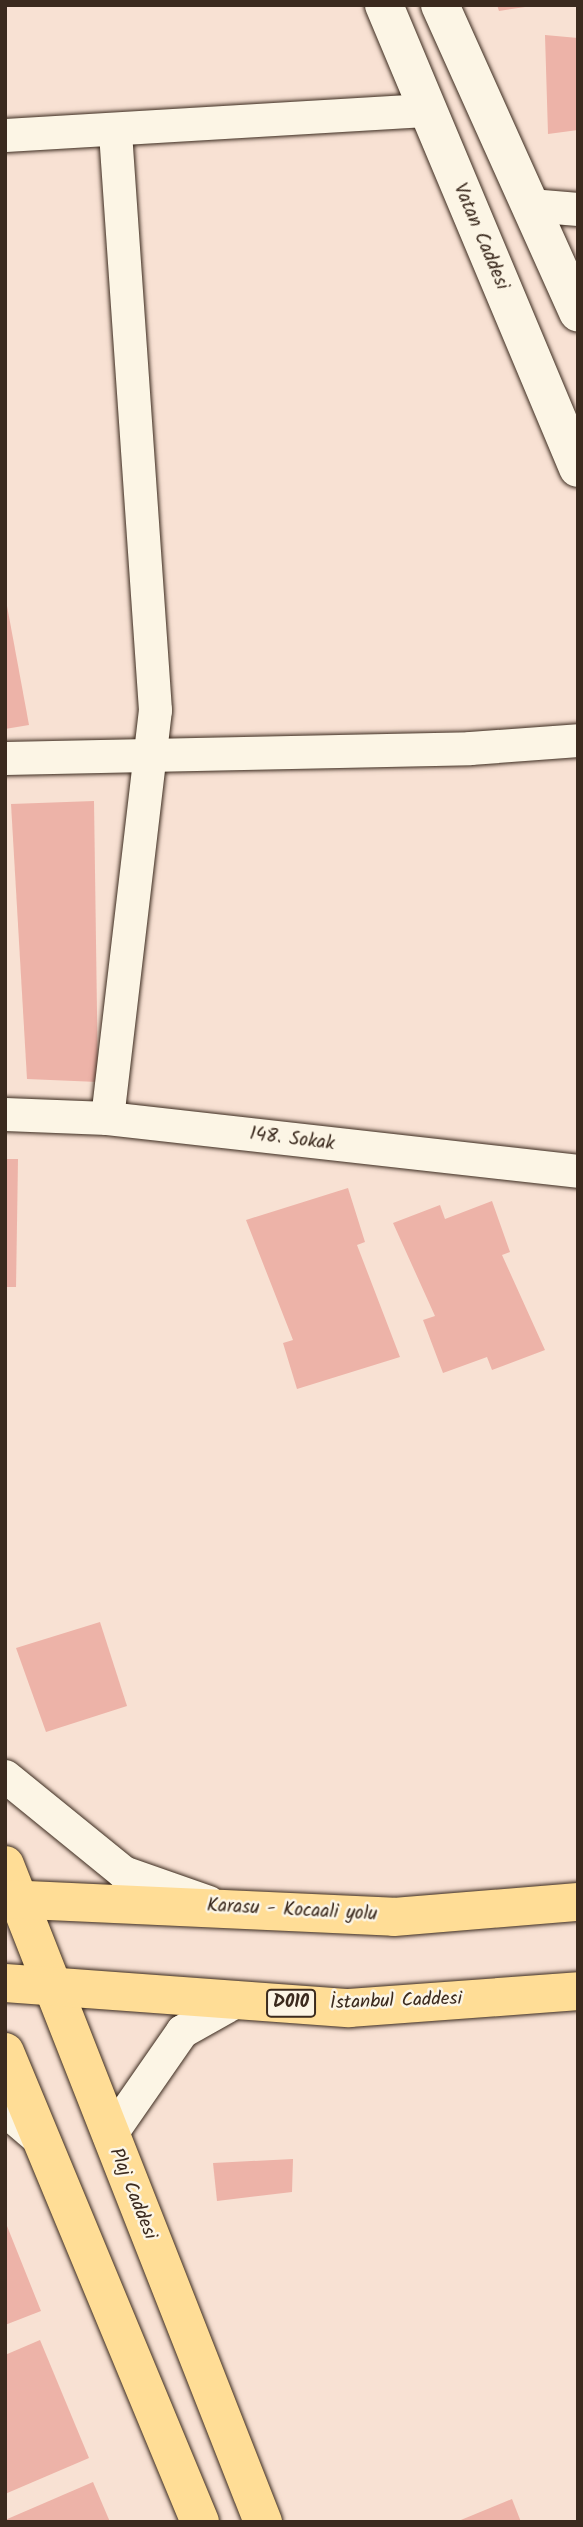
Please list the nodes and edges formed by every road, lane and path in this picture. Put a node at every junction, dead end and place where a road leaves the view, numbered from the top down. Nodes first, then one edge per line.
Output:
1 (384, 5) edge
2 (440, 5) edge
3 (425, 110) junction
4 (115, 132) junction
5 (5, 135) edge
6 (530, 205) junction
7 (578, 209) edge
8 (578, 312) edge
9 (578, 468) edge
10 (578, 740) edge
11 (150, 751) junction
12 (5, 758) edge
13 (5, 1114) edge
14 (107, 1118) junction
15 (578, 1171) edge
16 (5, 1776) edge
17 (9, 1888) edge
18 (578, 1902) edge
19 (220, 1906) junction
20 (5, 1983) edge
21 (49, 1988) junction
22 (578, 1991) edge
23 (239, 1999) junction
24 (5, 2052) edge
25 (5, 2110) edge
26 (108, 2136) junction
27 (47, 2145) junction
28 (200, 2522) edge
29 (263, 2522) edge

1 - 3 main road, Vatan Caddesi
2 - 6 main road
3 - 4 street
3 - 9 main road, Vatan Caddesi
4 - 5 street
4 - 11 street
6 - 7 street
6 - 8 main road
10 - 11 street
11 - 12 street
11 - 14 street
13 - 14 street, 148. Sokak
14 - 15 street, 148. Sokak
16 - 19 street
17 - 19 main road, Karasu - Kocaali yolu
17 - 21 main road, Plaj Caddesi
18 - 19 main road, Karasu - Kocaali yolu
20 - 21 main road, İstanbul Caddesi / D010
21 - 23 main road, İstanbul Caddesi / D010
21 - 26 main road, Plaj Caddesi
22 - 23 main road, İstanbul Caddesi / D010
23 - 26 street
24 - 27 main road
25 - 27 street
26 - 29 main road, Plaj Caddesi
27 - 28 main road

